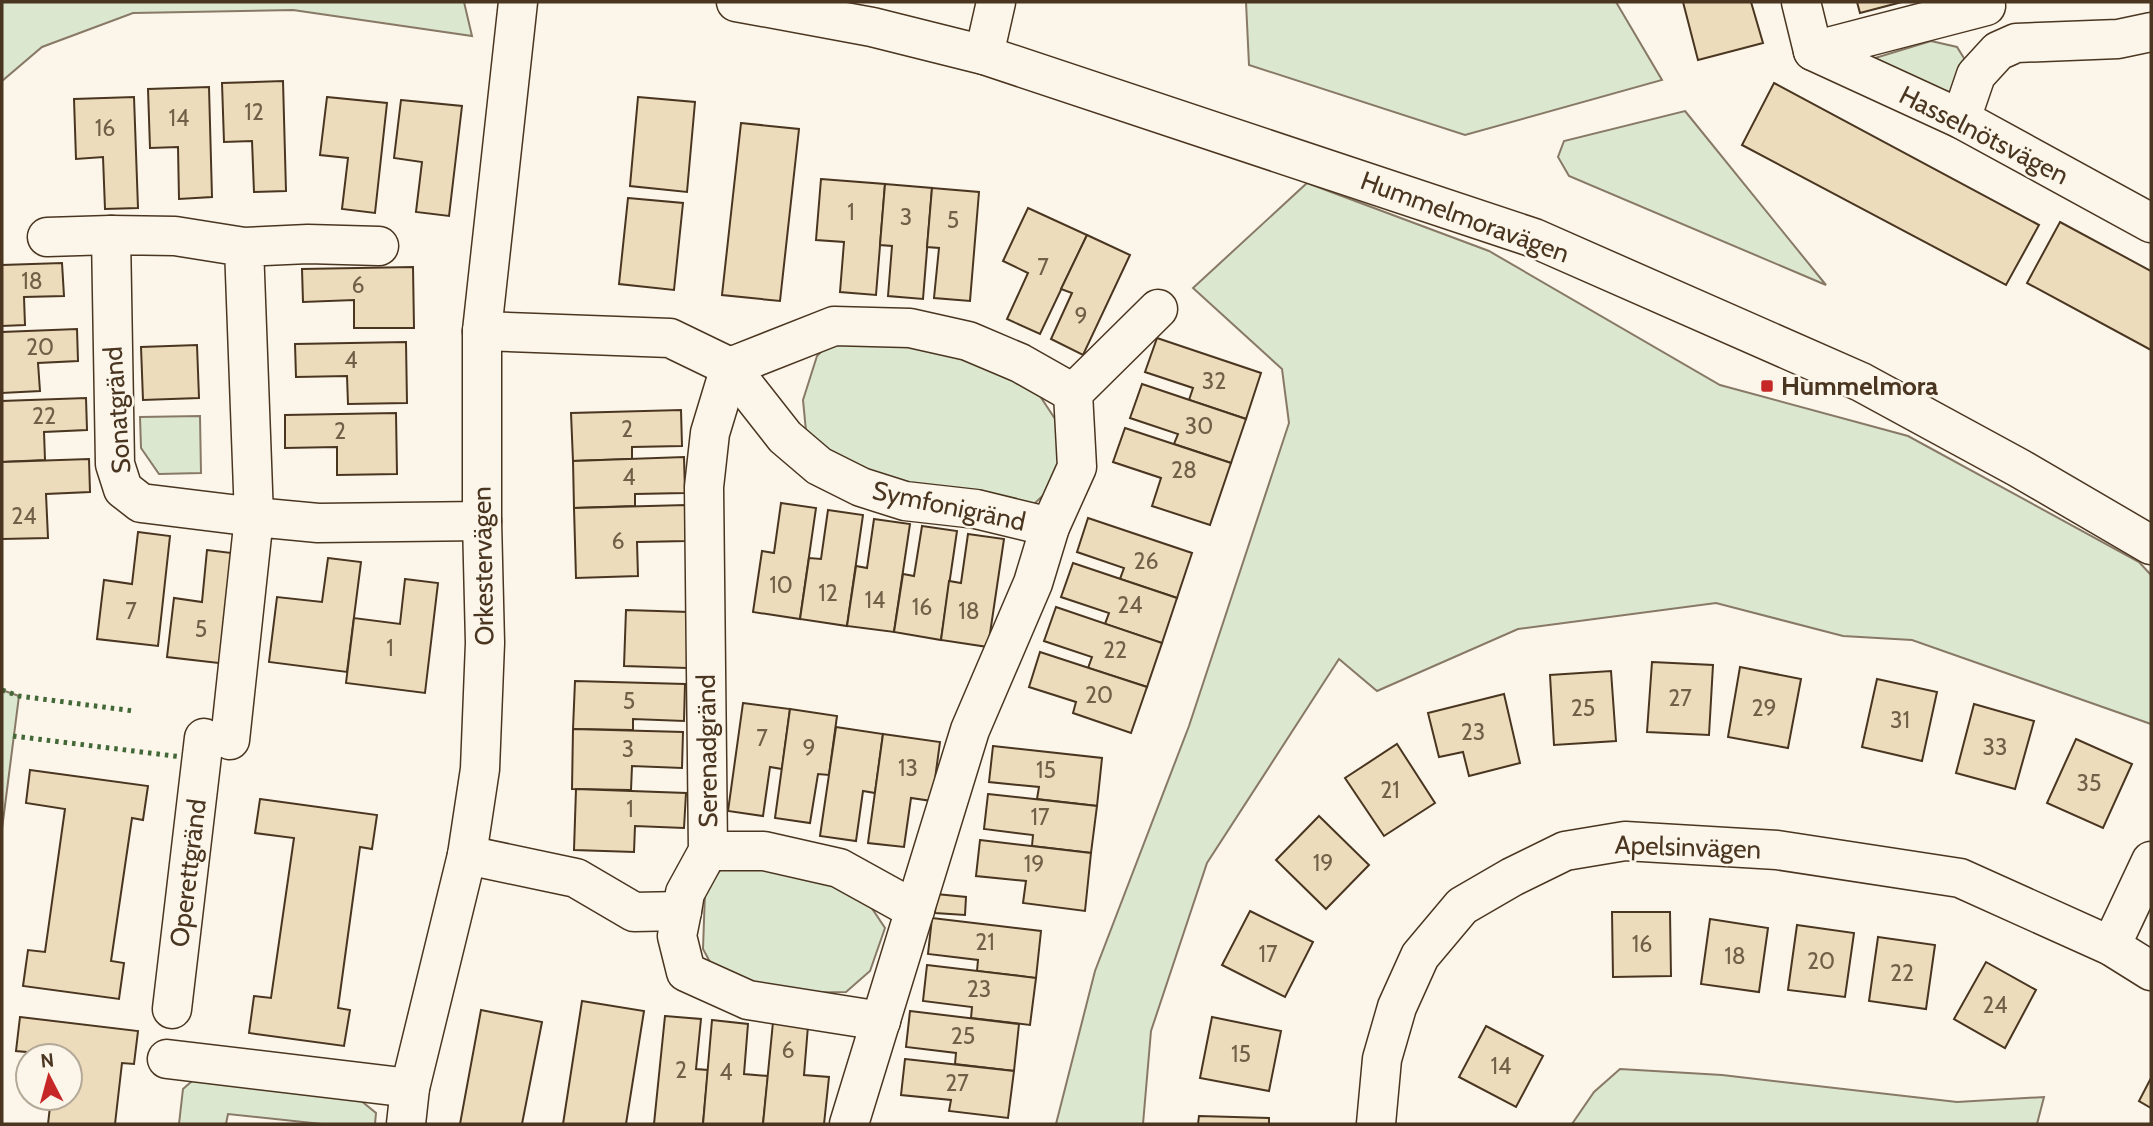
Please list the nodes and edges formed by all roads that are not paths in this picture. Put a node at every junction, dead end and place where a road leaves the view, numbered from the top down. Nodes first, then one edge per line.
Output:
1 (518, 2) edge
2 (736, 2) edge
3 (996, 2) edge
4 (1801, 2) edge
5 (1986, 4) edge
6 (2151, 32) edge
7 (1813, 51) junction
8 (1998, 51) junction
9 (984, 54) junction
10 (1961, 119) junction
11 (2151, 223) edge
12 (111, 235) junction
13 (47, 237) dead end
14 (379, 246) dead end
15 (244, 247) junction
16 (1158, 309) dead end
17 (482, 331) junction
18 (730, 367) junction
19 (1073, 393) junction
20 (254, 517) junction
21 (481, 521) junction
22 (1050, 527) junction
23 (2151, 545) edge
24 (708, 851) junction
25 (467, 855) junction
26 (2151, 861) edge
27 (915, 910) junction
28 (682, 911) junction
29 (2111, 946) junction
30 (2151, 971) edge
31 (172, 1009) dead end
32 (881, 1021) junction
33 (167, 1059) dead end
34 (408, 1106) edge
35 (849, 1124) edge
36 (1377, 1124) edge

1 - 17 street, Orkestervägen
2 - 9 street, Hummelmoravägen
3 - 9 street
4 - 7 street
5 - 7 street
5 - 8 street
6 - 8 street
7 - 10 street, Hasselnötsvägen
8 - 10 street
9 - 23 street, Hummelmoravägen
10 - 11 street, Hasselnötsvägen
12 - 13 street
12 - 15 street
12 - 20 street, Sonatgränd
14 - 15 street
15 - 20 street
16 - 19 street
17 - 18 street, Symfonigränd
17 - 21 street, Orkestervägen
18 - 19 street
18 - 22 street, Symfonigränd
18 - 24 street, Serenadgränd
19 - 22 street, Symfonigränd
20 - 21 street, Sonatgränd
20 - 31 street, Operettgränd
21 - 25 street, Orkestervägen
22 - 27 street, Symfonigränd
24 - 27 street, Serenadgränd
24 - 28 street, Serenadgränd
25 - 28 street
25 - 34 street, Orkestervägen
26 - 29 street
27 - 32 street
28 - 32 street, Serenadgränd
29 - 30 street, Apelsinvägen
29 - 36 street, Apelsinvägen
32 - 35 street
33 - 34 street

